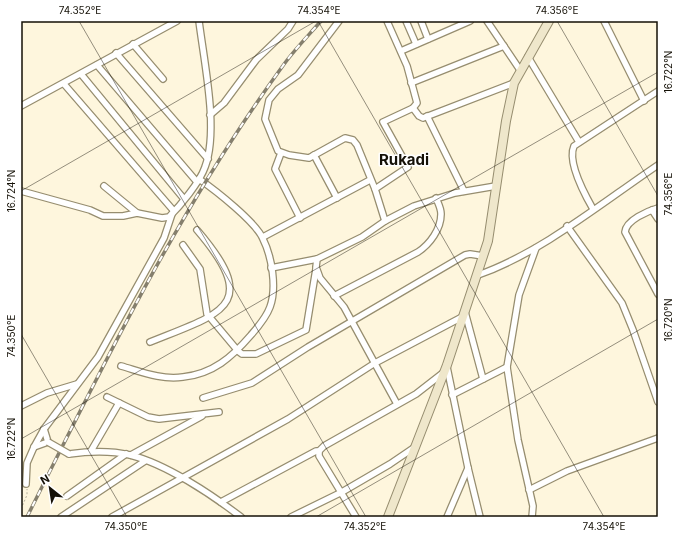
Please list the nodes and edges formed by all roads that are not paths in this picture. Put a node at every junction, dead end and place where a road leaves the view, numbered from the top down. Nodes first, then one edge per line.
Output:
1 (177, 21) edge
2 (199, 21) edge
3 (293, 21) edge
4 (339, 21) edge
5 (387, 21) edge
6 (406, 21) edge
7 (421, 21) edge
8 (470, 21) edge
9 (487, 21) edge
10 (549, 21) edge
11 (604, 21) edge
12 (428, 39) junction
13 (133, 44) junction
14 (416, 44) junction
15 (504, 46) junction
16 (401, 51) junction
17 (116, 53) junction
18 (528, 57) junction
19 (96, 65) junction
20 (520, 70) junction
21 (81, 74) junction
22 (163, 79) dead end
23 (411, 83) junction
24 (514, 83) junction
25 (64, 84) junction
26 (658, 90) edge
27 (644, 101) junction
28 (21, 106) edge
29 (413, 108) junction
30 (210, 115) junction
31 (427, 116) junction
32 (579, 142) junction
33 (281, 153) junction
34 (314, 156) junction
35 (208, 158) junction
36 (658, 165) edge
37 (370, 180) junction
38 (198, 181) junction
39 (104, 186) dead end
40 (496, 186) junction
41 (376, 189) junction
42 (21, 190) edge
43 (464, 191) junction
44 (337, 198) junction
45 (436, 198) junction
46 (184, 199) junction
47 (658, 208) edge
48 (593, 209) junction
49 (652, 210) junction
50 (172, 212) junction
51 (137, 213) junction
52 (300, 218) junction
53 (658, 220) edge
54 (385, 221) junction
55 (567, 226) junction
56 (197, 230) dead end
57 (263, 238) junction
58 (183, 245) dead end
59 (536, 248) junction
60 (482, 256) junction
61 (317, 259) junction
62 (316, 266) junction
63 (271, 268) junction
64 (478, 275) junction
65 (658, 294) edge
66 (334, 296) junction
67 (464, 314) junction
68 (210, 318) junction
69 (353, 321) junction
70 (150, 342) dead end
71 (238, 351) junction
72 (375, 363) junction
73 (121, 366) dead end
74 (506, 367) junction
75 (445, 368) junction
76 (483, 379) junction
77 (77, 384) junction
78 (452, 394) junction
79 (107, 397) dead end
80 (203, 398) dead end
81 (658, 402) edge
82 (119, 403) junction
83 (397, 404) junction
84 (21, 406) edge
85 (219, 412) dead end
86 (205, 414) junction
87 (44, 429) junction
88 (658, 438) edge
89 (48, 442) junction
90 (34, 447) junction
91 (415, 447) junction
92 (91, 451) junction
93 (319, 451) junction
94 (128, 455) junction
95 (145, 461) junction
96 (468, 468) junction
97 (23, 474) edge
98 (181, 477) junction
99 (26, 484) road end
100 (529, 490) junction
101 (342, 492) junction
102 (67, 496) dead end
103 (221, 502) junction
104 (61, 517) edge
105 (112, 517) edge
106 (241, 517) edge
107 (291, 517) edge
108 (356, 517) edge
109 (388, 517) edge
110 (447, 517) edge
111 (480, 517) edge
112 (532, 517) edge

1 - 13 street
2 - 30 street
3 - 30 street
4 - 33 street
5 - 16 street
6 - 14 street
7 - 12 street
8 - 12 street
9 - 15 street
10 - 18 street
11 - 27 street
12 - 14 street
13 - 17 street
13 - 22 street
14 - 16 street
15 - 20 street
15 - 23 street
16 - 23 street
17 - 19 street
17 - 35 street
18 - 20 street
18 - 32 street
19 - 21 street
19 - 38 street
20 - 24 street
21 - 25 street
21 - 46 street
23 - 29 street
24 - 31 street
24 - 40 street
25 - 28 street
25 - 50 street
26 - 27 street
27 - 32 street
29 - 31 street
29 - 41 street
30 - 35 street
31 - 43 street
32 - 48 street
33 - 34 street
33 - 52 street
34 - 37 street
34 - 44 street
35 - 38 street
36 - 48 street
37 - 41 street
37 - 44 street
38 - 46 street
38 - 57 street
39 - 51 street
40 - 43 street
40 - 60 street
41 - 54 street
42 - 51 street
43 - 45 street
44 - 52 street
45 - 54 street
45 - 66 street
46 - 50 street
47 - 49 street
48 - 55 street
49 - 53 street
49 - 65 street
50 - 51 street
50 - 77 street
52 - 57 street
54 - 61 street
55 - 59 street
55 - 81 street
56 - 68 street
57 - 63 street
58 - 68 street
59 - 64 street
59 - 74 street
60 - 64 street
60 - 69 street
61 - 62 street
61 - 63 street
62 - 66 street
62 - 71 street
63 - 71 street
64 - 67 street
66 - 69 street
67 - 72 street
67 - 75 street
67 - 76 street
68 - 70 street
68 - 71 street
69 - 72 street
69 - 80 street
71 - 73 street
72 - 83 street
72 - 98 street
74 - 76 street
74 - 100 street
75 - 78 street
75 - 83 street
75 - 91 street
76 - 78 street
77 - 84 street
77 - 87 street
78 - 96 street
79 - 82 street
82 - 86 street
82 - 92 street
83 - 93 street
85 - 86 street
86 - 94 street
87 - 89 street
87 - 90 street
88 - 100 street
89 - 90 street
89 - 92 street, bridge
90 - 97 street
91 - 101 street
91 - 109 street
92 - 94 street
93 - 101 street
93 - 103 street
94 - 95 street
94 - 102 street
95 - 98 street
95 - 104 street
96 - 110 street
96 - 111 street
97 - 99 street
98 - 103 street
98 - 105 street
100 - 112 street
101 - 107 street
101 - 108 street
103 - 106 street

